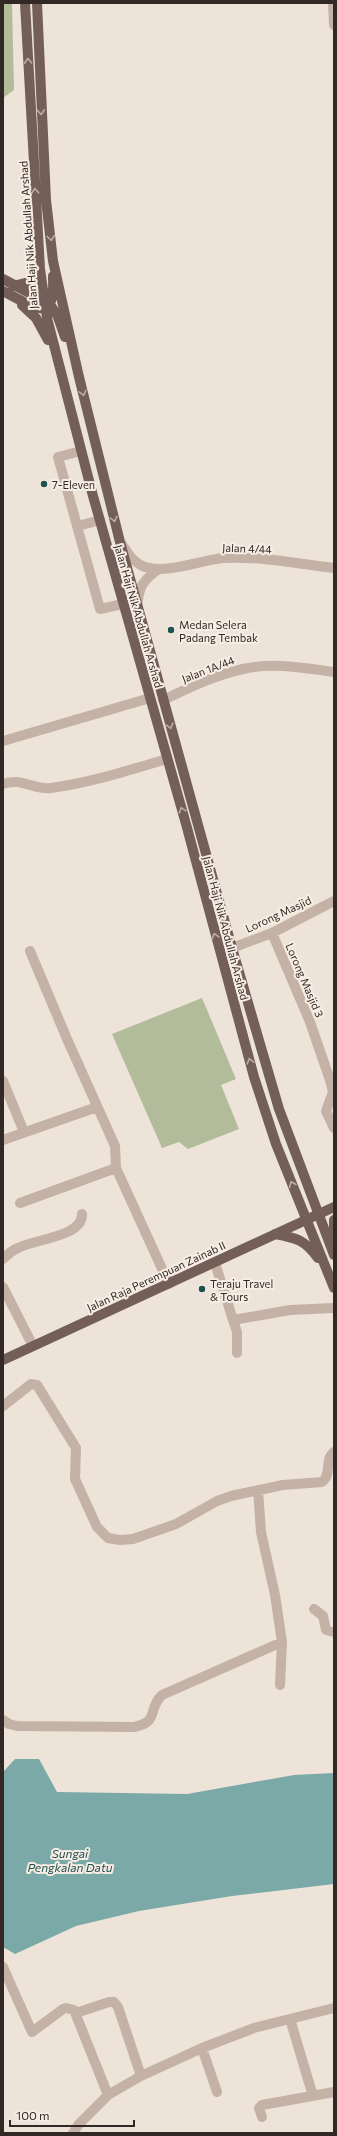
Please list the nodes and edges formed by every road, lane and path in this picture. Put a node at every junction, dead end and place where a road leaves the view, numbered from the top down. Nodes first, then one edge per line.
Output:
1 (25, 3) edge
2 (37, 3) edge
3 (333, 3) edge
4 (334, 25) edge
5 (53, 261) junction
6 (40, 269) junction
7 (3, 280) edge
8 (13, 286) junction
9 (3, 291) edge
10 (15, 298) junction
11 (46, 304) junction
12 (57, 361) junction
13 (79, 377) junction
14 (81, 451) junction
15 (100, 520) junction
16 (78, 526) junction
17 (120, 542) junction
18 (334, 568) edge
19 (159, 569) junction
20 (138, 601) junction
21 (123, 604) junction
22 (334, 672) edge
23 (150, 698) junction
24 (163, 700) junction
25 (3, 741) edge
26 (167, 759) junction
27 (3, 784) edge
28 (334, 901) edge
29 (272, 933) junction
30 (232, 948) junction
31 (30, 951) dead end
32 (3, 1081) edge
33 (97, 1107) junction
34 (334, 1128) edge
35 (24, 1132) junction
36 (3, 1140) edge
37 (116, 1168) junction
38 (20, 1203) dead end
39 (334, 1207) edge
40 (82, 1214) dead end
41 (320, 1214) junction
42 (307, 1220) junction
43 (334, 1220) edge
44 (274, 1234) junction
45 (334, 1246) edge
46 (334, 1255) edge
47 (3, 1259) edge
48 (215, 1263) junction
49 (325, 1268) junction
50 (169, 1284) junction
51 (3, 1287) edge
52 (334, 1288) edge
53 (334, 1308) edge
54 (233, 1320) junction
55 (33, 1346) junction
56 (237, 1353) dead end
57 (3, 1360) edge
58 (3, 1406) edge
59 (334, 1452) edge
60 (258, 1490) junction
61 (314, 1609) dead end
62 (334, 1632) edge
63 (282, 1642) junction
64 (280, 1685) dead end
65 (3, 1720) edge
66 (3, 1967) edge
67 (334, 2008) edge
68 (76, 2013) junction
69 (290, 2019) junction
70 (202, 2048) junction
71 (141, 2076) junction
72 (217, 2092) dead end
73 (334, 2092) edge
74 (108, 2095) junction
75 (313, 2096) junction
76 (262, 2117) dead end
77 (73, 2133) edge

6 -> 1 main road, Jalan Haji Nik Abdullah Arshad
2 -> 5 main road, Jalan Haji Nik Abdullah Arshad
3 - 4 street
5 - 11 main road
5 - 13 main road, Jalan Haji Nik Abdullah Arshad
6 - 8 main road
6 - 11 main road, Jalan Haji Nik Abdullah Arshad
7 - 8 main road
8 - 11 main road
9 - 10 main road
10 - 11 main road
10 - 12 main road
11 - 12 main road, Jalan Haji Nik Abdullah Arshad
11 - 13 main road
12 - 14 main road, Jalan Haji Nik Abdullah Arshad
13 -> 17 main road, Jalan Haji Nik Abdullah Arshad
14 - 15 main road, Jalan Haji Nik Abdullah Arshad
14 - 16 street
15 - 16 street
15 - 21 main road, Jalan Haji Nik Abdullah Arshad
16 - 21 street
17 - 19 street
17 - 20 main road, Jalan Haji Nik Abdullah Arshad
18 - 19 street, Jalan 4/44
19 - 20 street
20 - 24 main road, Jalan Haji Nik Abdullah Arshad
21 - 23 main road, Jalan Haji Nik Abdullah Arshad
22 - 24 street, Jalan 1A/44
23 - 25 street
23 - 26 main road, Jalan Haji Nik Abdullah Arshad
24 -> 30 main road, Jalan Haji Nik Abdullah Arshad
26 - 27 street
42 -> 26 main road, Jalan Haji Nik Abdullah Arshad
28 - 29 street, Lorong Masjid
29 - 30 street, Lorong Masjid
29 - 34 street, Lorong Masjid 3
30 - 41 main road, Jalan Haji Nik Abdullah Arshad
31 - 33 street
32 - 35 street
33 - 35 street
33 - 37 street
35 - 36 street
37 - 38 street
37 - 50 street
39 - 41 main road, Jalan Raja Perempuan Zainab II
40 - 47 street
41 - 42 main road, Jalan Raja Perempuan Zainab II
41 - 46 main road, Jalan Haji Nik Abdullah Arshad
42 - 44 main road, Jalan Raja Perempuan Zainab II
42 - 49 main road, Jalan Haji Nik Abdullah Arshad
43 - 45 main road
44 - 48 main road, Jalan Raja Perempuan Zainab II
44 - 49 main road
48 - 50 main road, Jalan Raja Perempuan Zainab II
48 - 54 street
49 - 52 main road
50 - 55 main road, Jalan Raja Perempuan Zainab II
51 - 55 street
53 - 54 street
54 - 56 street
55 - 57 main road, Jalan Raja Perempuan Zainab II
58 - 60 street
59 - 60 street
60 - 63 street
61 - 62 street
63 - 64 street
63 - 65 street
66 - 68 street
67 - 69 street
68 - 71 street
68 - 74 street
69 - 70 street
69 - 75 street
70 - 71 street
70 - 72 street
71 - 74 street
73 - 75 street
74 - 77 street
75 - 76 street

